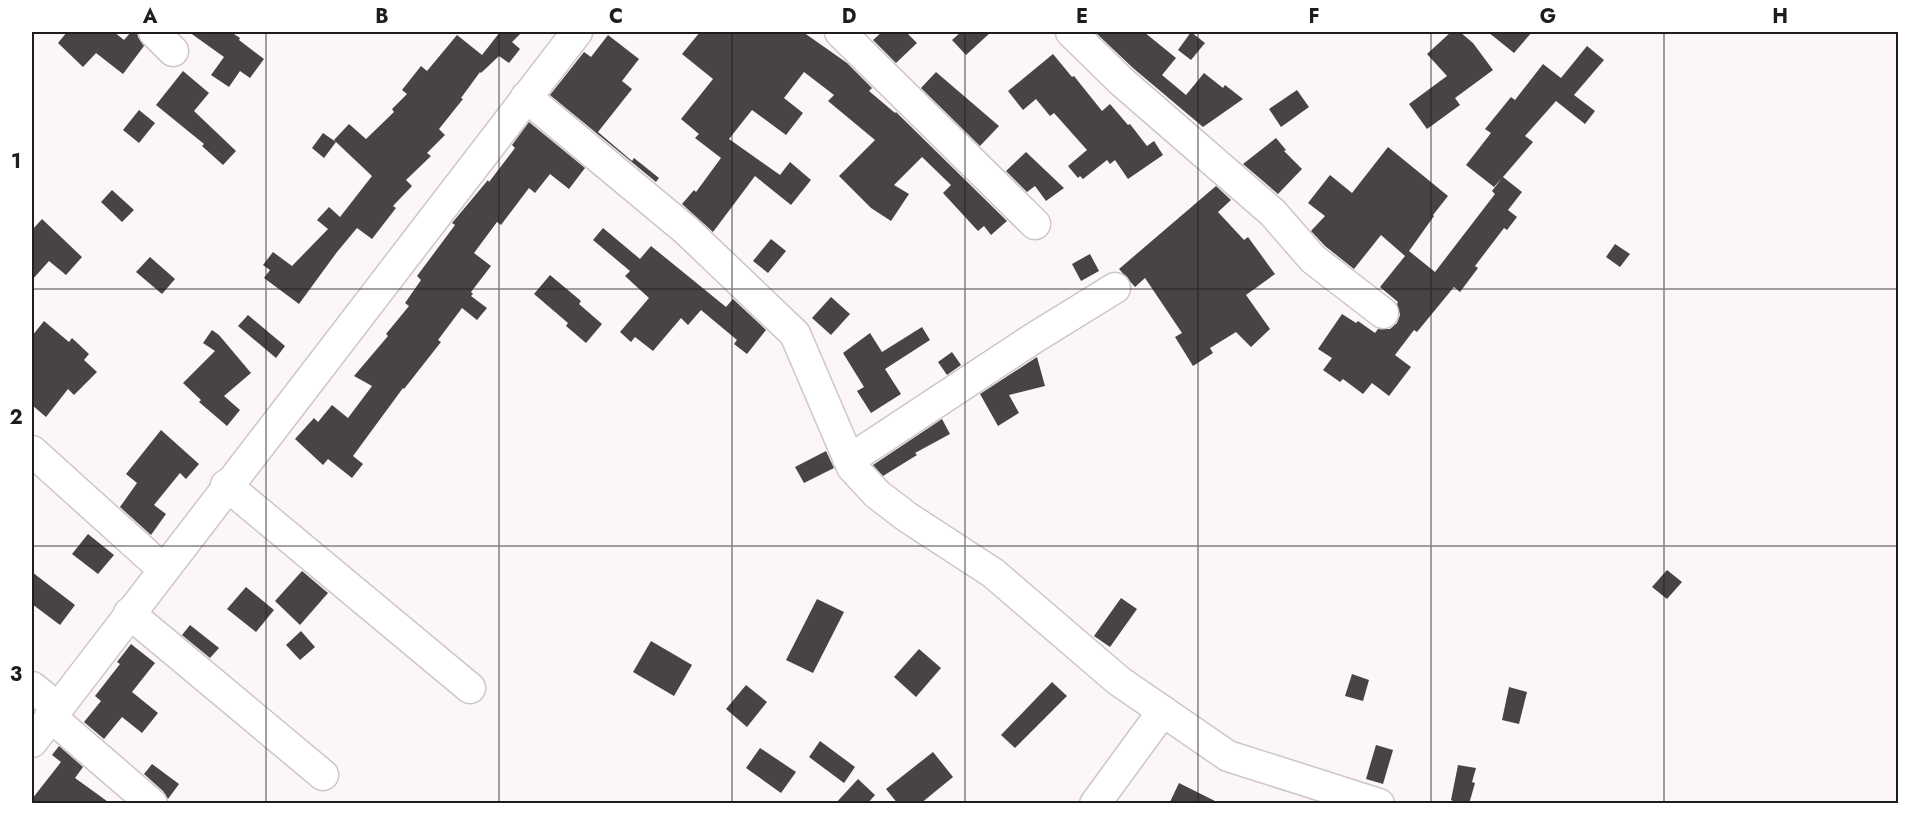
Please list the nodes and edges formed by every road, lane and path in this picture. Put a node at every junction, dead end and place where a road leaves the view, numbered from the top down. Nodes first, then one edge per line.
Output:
1 (577, 32) edge
2 (840, 32) edge
3 (1071, 32) edge
4 (526, 97) junction
5 (1035, 224) dead end
6 (1115, 288) dead end
7 (1383, 313) dead end
8 (32, 451) edge
9 (849, 460) junction
10 (226, 486) junction
11 (163, 568) junction
12 (129, 613) junction
13 (32, 687) edge
14 (470, 688) dead end
15 (1163, 711) junction
16 (54, 712) junction
17 (32, 742) edge
18 (323, 776) dead end
19 (152, 804) edge
20 (1095, 804) edge
21 (1379, 804) edge

1 - 4 street
2 - 5 street
3 - 7 street
4 - 9 street
4 - 10 street
6 - 9 street
8 - 11 street
9 - 15 street
10 - 11 street
10 - 14 street
11 - 12 street
12 - 16 street
12 - 18 street
13 - 16 street
15 - 20 street
15 - 21 street
16 - 17 street
16 - 19 street

